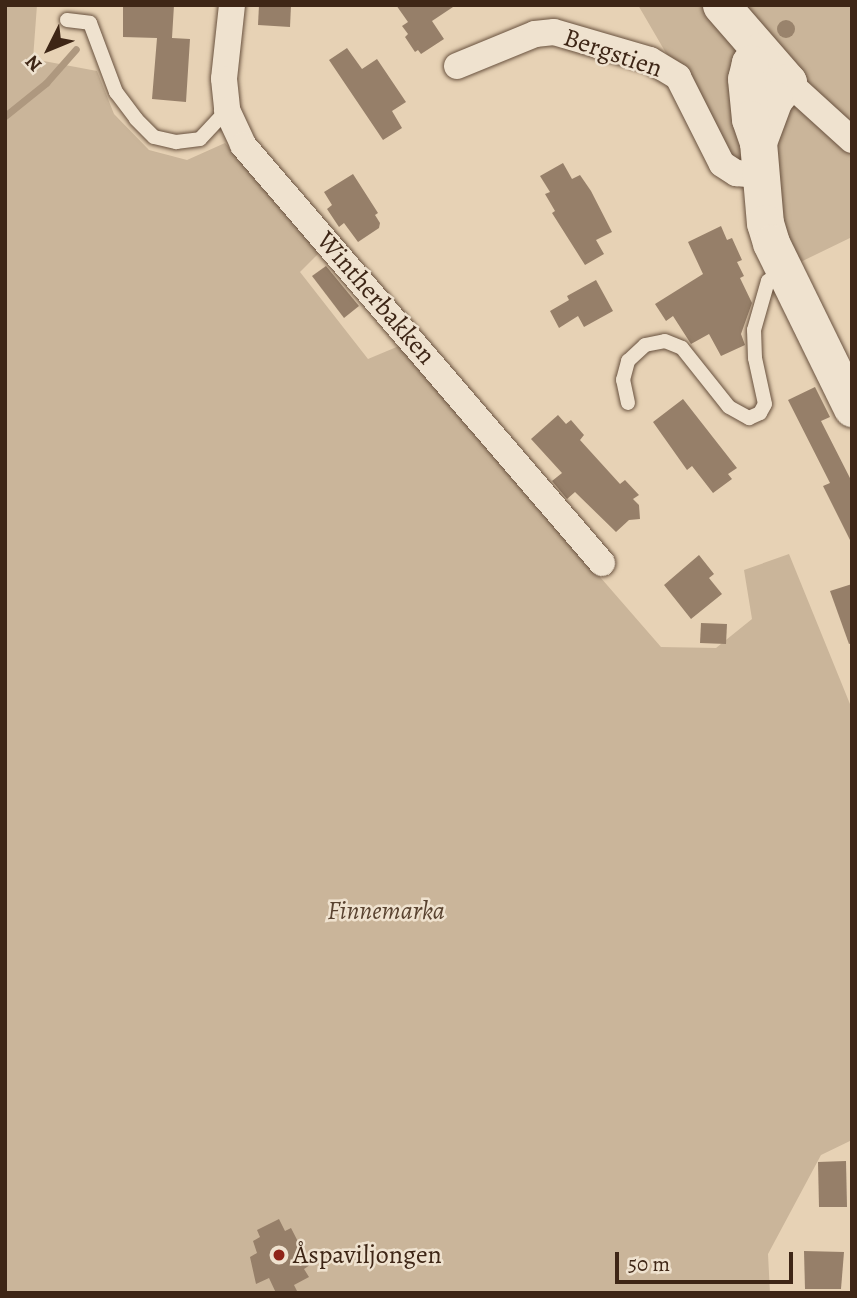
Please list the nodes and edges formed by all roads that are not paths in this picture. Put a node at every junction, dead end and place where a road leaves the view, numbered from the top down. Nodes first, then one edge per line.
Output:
1 (232, 5) edge
2 (727, 8) edge
3 (67, 20) dead end
4 (760, 51) junction
5 (457, 66) dead end
6 (788, 82) junction
7 (226, 110) junction
8 (852, 140) edge
9 (759, 159) junction
10 (784, 270) junction
11 (628, 403) dead end
12 (852, 408) edge
13 (602, 563) dead end

1 - 7 street, Wintherbakken
2 - 4 main road
3 - 7 lane
4 - 6 main road
4 - 9 main road
5 - 9 street, Bergstien
6 - 8 street
6 - 9 main road
7 - 13 street, Wintherbakken
9 - 10 main road
10 - 11 lane
10 - 12 main road

